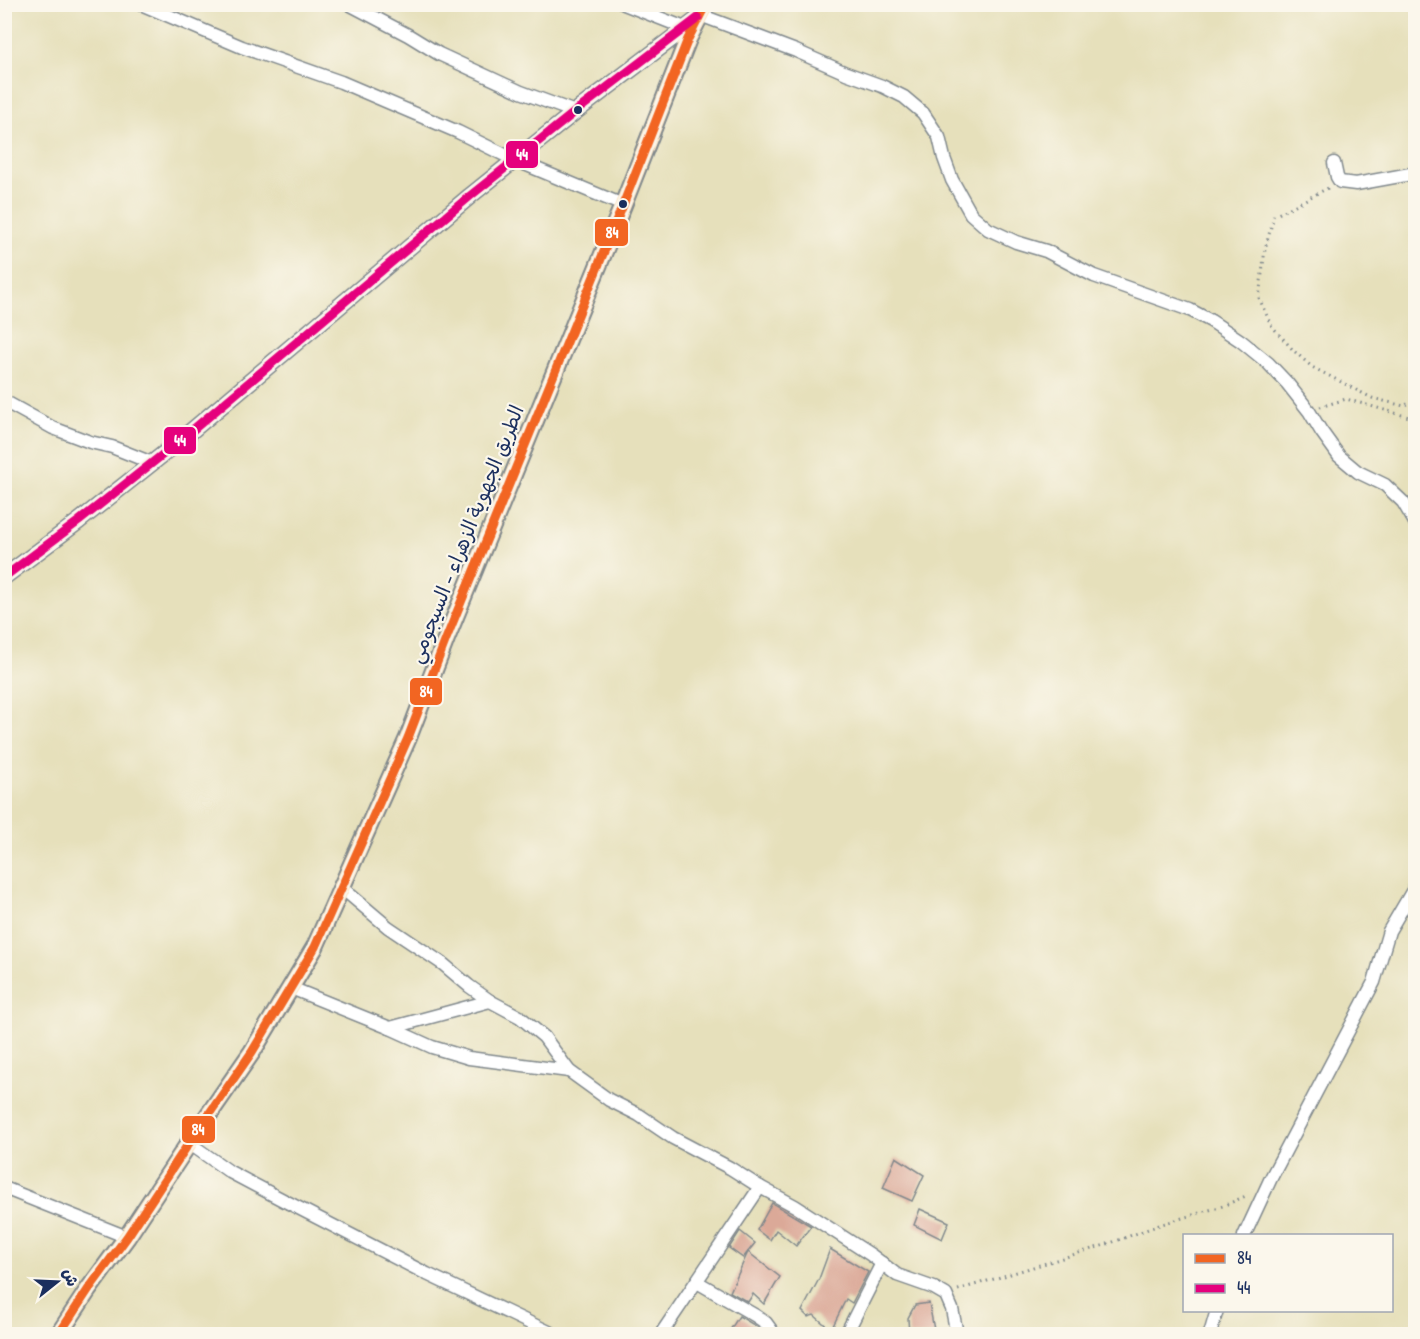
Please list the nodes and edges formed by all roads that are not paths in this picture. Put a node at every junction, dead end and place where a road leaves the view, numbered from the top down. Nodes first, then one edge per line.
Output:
1 (141, 4) edge
2 (349, 4) edge
3 (624, 4) edge
4 (702, 13) edge
5 (685, 28) junction
6 (575, 112) junction
7 (515, 160) junction
8 (1334, 163) dead end
9 (1416, 173) edge
10 (622, 205) junction
11 (4, 401) edge
12 (153, 463) junction
13 (1416, 524) edge
14 (4, 577) edge
15 (1416, 885) edge
16 (342, 888) junction
17 (291, 988) junction
18 (490, 1001) junction
19 (390, 1028) junction
20 (569, 1071) junction
21 (189, 1143) junction
22 (759, 1187) junction
23 (4, 1188) edge
24 (1245, 1234) edge
25 (127, 1237) junction
26 (882, 1263) junction
27 (696, 1282) junction
28 (1217, 1312) edge
29 (58, 1335) edge
30 (553, 1335) edge
31 (661, 1335) edge
32 (774, 1335) edge
33 (846, 1335) edge
34 (957, 1335) edge
35 (1210, 1335) edge

1 - 7 street
2 - 6 street
3 - 5 street
4 - 5 street
4 - 10 main road, الطريق الجهوية الزهراء - السيجومي
4 - 13 street
5 - 6 street
6 - 7 street
7 - 10 street
7 - 12 street
8 - 9 street
10 - 16 main road, الطريق الجهوية الزهراء - السيجومي
11 - 12 street
12 - 14 street
15 - 24 street
16 - 17 main road, الطريق الجهوية الزهراء - السيجومي
16 - 18 street
17 - 19 street
17 - 21 main road, الطريق الجهوية الزهراء - السيجومي
18 - 19 street
18 - 20 street
19 - 20 street
20 - 22 street
21 - 25 main road, الطريق الجهوية الزهراء - السيجومي
21 - 30 street
22 - 26 street
22 - 27 street
23 - 25 street
25 - 29 main road, الطريق الجهوية الزهراء - السيجومي
26 - 33 street
26 - 34 street
27 - 31 street
27 - 32 street
28 - 35 street

